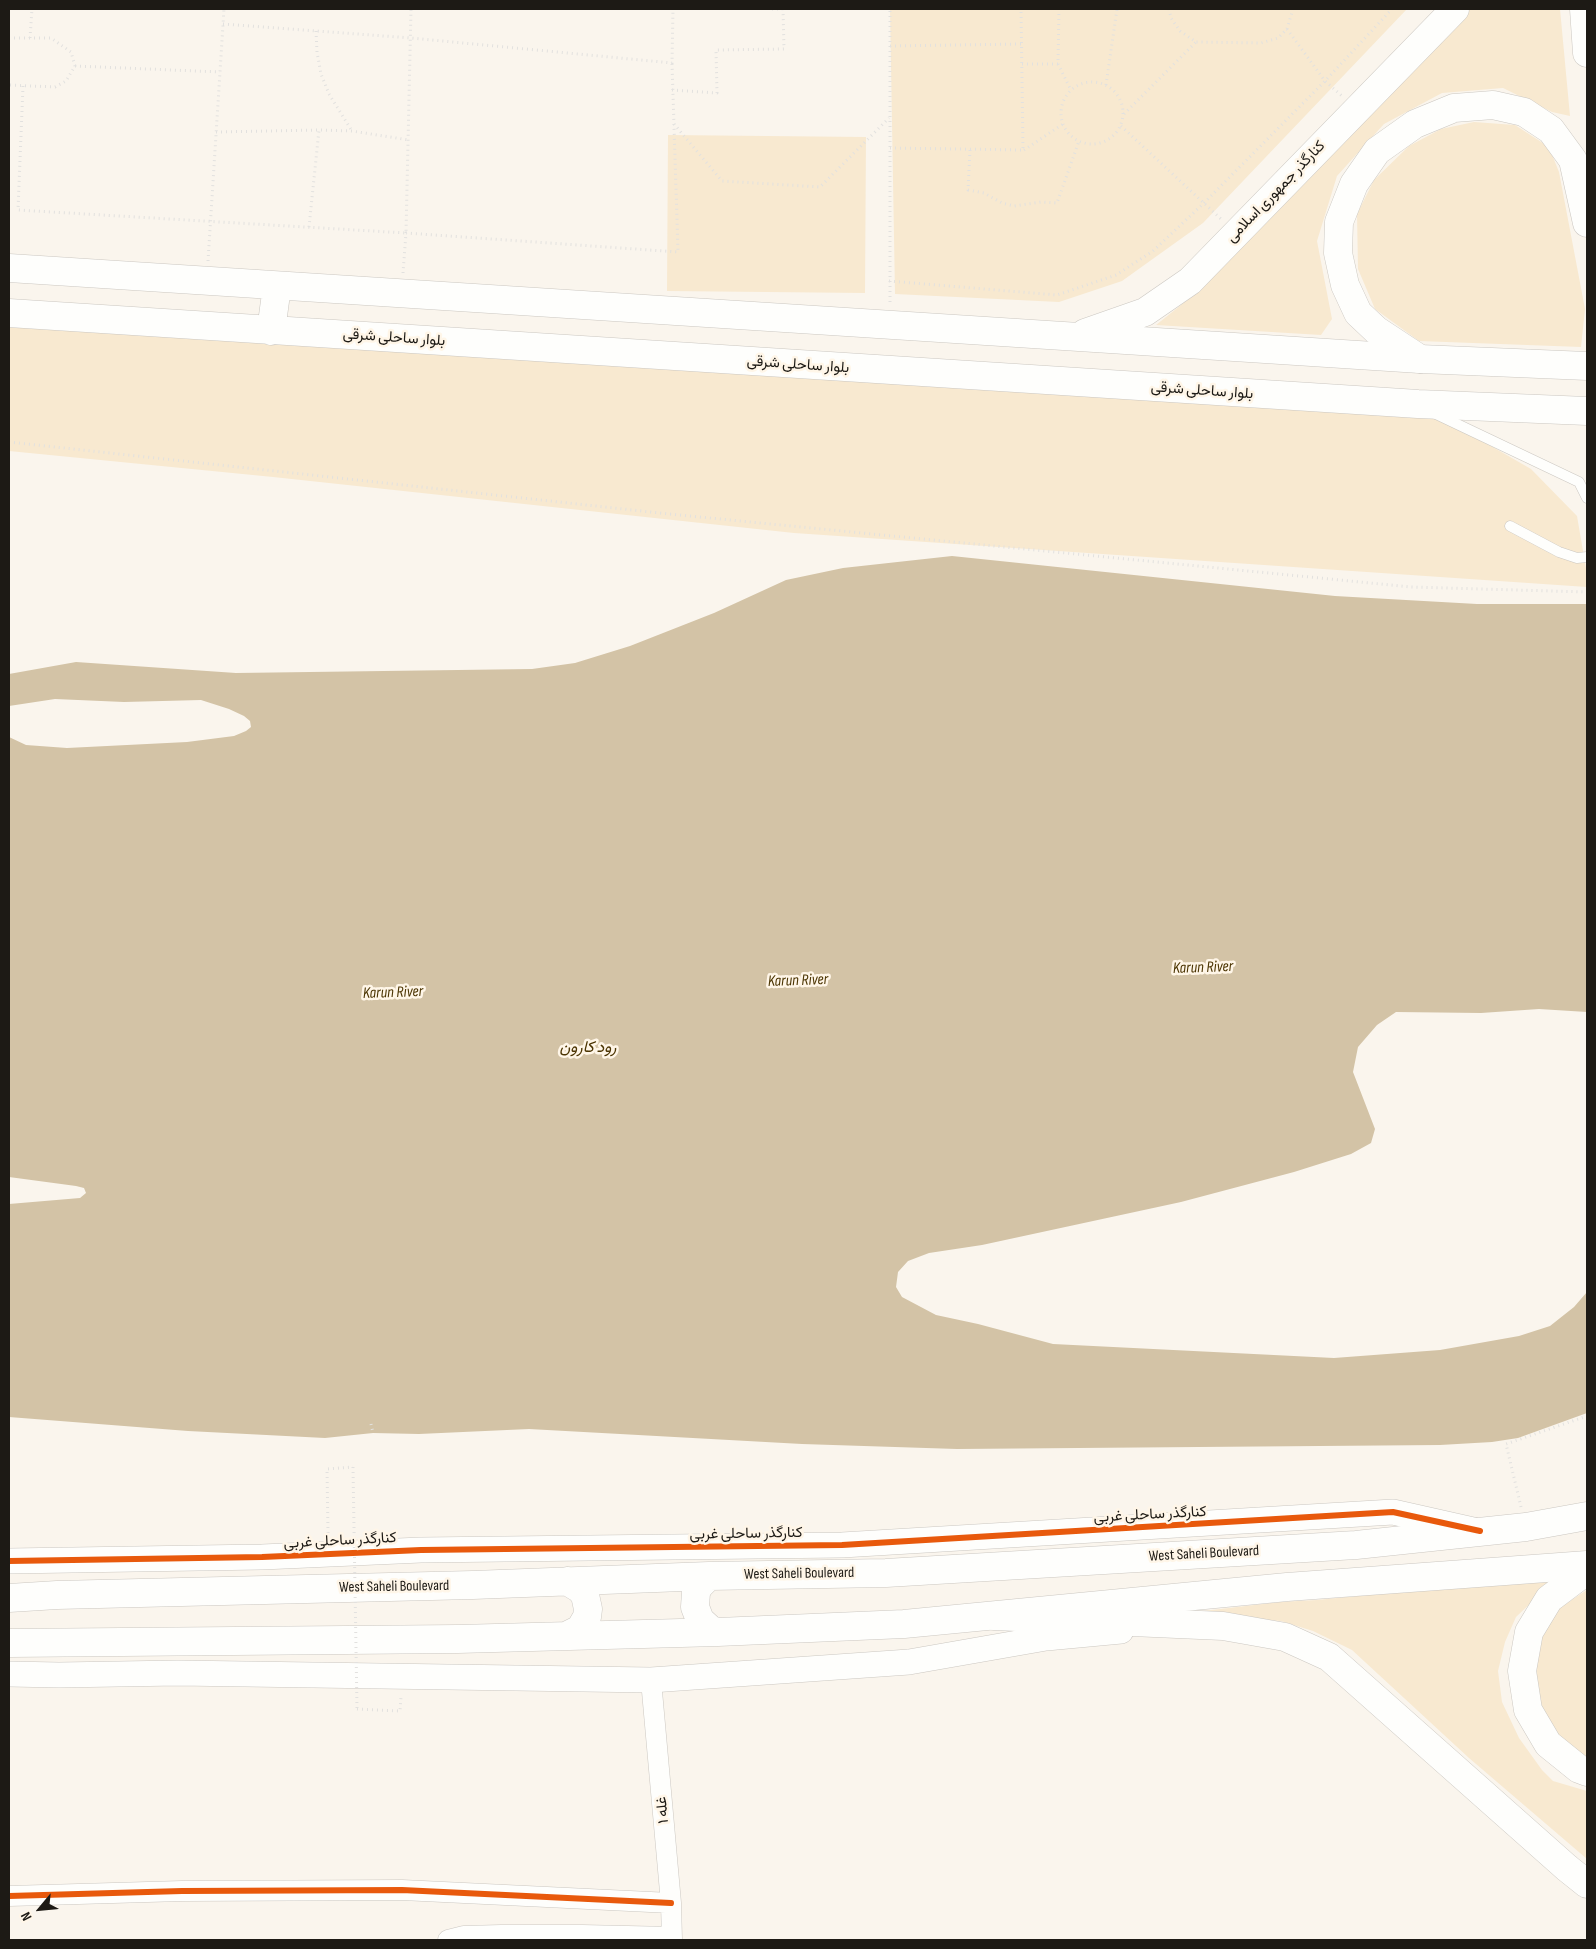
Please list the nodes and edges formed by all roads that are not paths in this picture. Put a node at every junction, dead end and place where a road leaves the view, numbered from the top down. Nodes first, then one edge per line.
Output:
1 (1455, 9) edge
2 (1584, 9) edge
3 (1587, 54) edge
4 (1587, 223) edge
5 (9, 268) edge
6 (276, 286) junction
7 (9, 313) edge
8 (271, 331) junction
9 (1072, 337) junction
10 (1420, 360) junction
11 (1587, 366) edge
12 (1418, 404) junction
13 (1587, 410) edge
14 (1587, 498) edge
15 (1510, 526) dead end
16 (1587, 557) edge
17 (1587, 1516) edge
18 (1480, 1532) junction
19 (9, 1561) edge
20 (1587, 1565) edge
21 (1587, 1573) edge
22 (709, 1576) junction
23 (567, 1582) junction
24 (9, 1598) edge
25 (994, 1616) junction
26 (1187, 1624) junction
27 (718, 1632) junction
28 (566, 1636) junction
29 (21, 1643) edge
30 (9, 1668) edge
31 (9, 1674) edge
32 (59, 1675) junction
33 (651, 1680) junction
34 (1587, 1772) edge
35 (1587, 1884) edge
36 (9, 1896) edge
37 (671, 1903) junction
38 (582, 1937) edge
39 (515, 1938) edge
40 (672, 1939) edge
41 (448, 1940) edge

1 - 9 main road, کنارگذر جمهوری اسلامی
2 - 3 main road
4 - 10 main road
5 - 6 main road
6 - 8 main road
6 - 9 main road
7 - 8 main road, بلوار ساحلی شرقی
8 - 12 main road, بلوار ساحلی شرقی
9 - 10 main road
10 - 11 main road
12 - 13 main road, بلوار ساحلی شرقی
12 - 14 lane
15 - 16 lane
17 - 18 main road, West Saheli Boulevard
18 - 19 street, کنارگذر ساحلی غربی
18 - 22 main road, West Saheli Boulevard
20 - 25 main road
21 - 34 main road
22 - 23 main road, West Saheli Boulevard
22 - 27 main road
23 - 24 main road, West Saheli Boulevard
23 - 28 main road
25 - 26 main road
25 - 27 main road
26 - 33 street
26 - 35 main road
27 - 28 main road
28 - 29 main road
29 - 30 street
29 - 32 street
31 - 32 street
32 - 33 street
33 - 37 street, غله ۱
36 - 37 street
37 - 40 street, غله ۱
38 - 39 street
38 - 40 street
39 - 41 street

